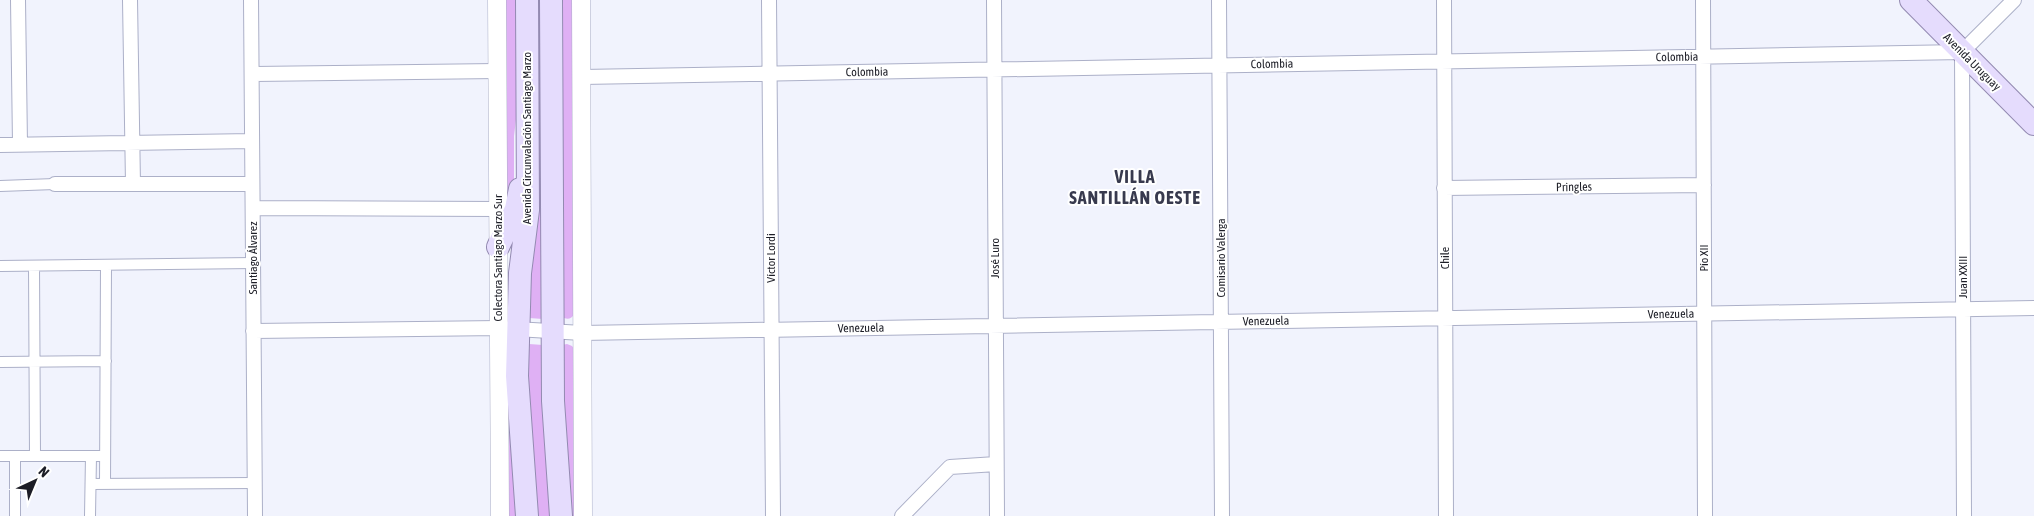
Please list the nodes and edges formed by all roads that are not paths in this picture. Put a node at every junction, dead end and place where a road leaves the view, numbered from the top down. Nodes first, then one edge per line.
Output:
1 (18, 0) edge
2 (130, 0) edge
3 (251, 0) edge
4 (497, 0) edge
5 (527, 0) edge
6 (551, 0) edge
7 (581, 0) edge
8 (769, 0) edge
9 (994, 0) edge
10 (1219, 0) edge
11 (1444, 0) edge
12 (1703, 0) edge
13 (1911, 0) edge
14 (1931, 0) edge
15 (2014, 0) edge
16 (1968, 47) junction
17 (1703, 57) junction
18 (1444, 61) junction
19 (1220, 65) junction
20 (994, 70) junction
21 (497, 71) junction
22 (252, 74) junction
23 (770, 74) junction
24 (582, 77) junction
25 (528, 102) junction
26 (2034, 104) edge
27 (2034, 124) edge
28 (252, 141) junction
29 (132, 143) junction
30 (20, 144) junction
31 (0, 145) edge
32 (55, 184) joint
33 (133, 184) junction
34 (252, 184) junction
35 (1704, 185) junction
36 (0, 186) edge
37 (1444, 188) junction
38 (253, 208) junction
39 (498, 208) junction
40 (498, 247) junction
41 (253, 263) junction
42 (106, 265) junction
43 (0, 266) edge
44 (34, 266) junction
45 (2034, 308) edge
46 (1963, 309) junction
47 (1704, 314) junction
48 (1445, 318) junction
49 (1221, 322) junction
50 (996, 326) junction
51 (508, 329) junction
52 (253, 330) junction
53 (771, 330) junction
54 (553, 332) junction
55 (582, 333) junction
56 (106, 361) junction
57 (0, 362) edge
58 (34, 362) junction
59 (0, 456) edge
60 (15, 456) junction
61 (35, 456) junction
62 (91, 456) junction
63 (105, 456) junction
64 (996, 464) junction
65 (254, 483) junction
66 (90, 484) junction
67 (105, 484) junction
68 (16, 516) edge
69 (90, 516) edge
70 (255, 516) edge
71 (500, 516) edge
72 (527, 516) edge
73 (561, 516) edge
74 (583, 516) edge
75 (773, 516) edge
76 (902, 516) edge
77 (997, 516) edge
78 (1222, 516) edge
79 (1446, 516) edge
80 (1705, 516) edge
81 (1964, 516) edge

1 - 30 street
2 - 29 street
3 - 22 street, Santiago Álvarez
4 - 21 street, Colectora Santiago Marzo Sur
5 - 25 main road, Avenida Circunvalación Santiago Marzo
6 - 54 main road, Avenida Circunvalación Santiago Marzo
7 - 24 street
8 - 23 street, Víctor Lordi
9 - 20 street, José Luro
10 - 19 street, Comisario Valerga
11 - 18 street, Chile
12 - 17 street, Pío XII
13 - 16 main road, Avenida Uruguay
14 - 16 main road, Avenida Uruguay
15 - 16 street
16 - 17 street, Colombia
16 - 26 main road, Avenida Uruguay
16 - 27 main road, Avenida Uruguay
16 - 46 street, Juan XXIII
17 - 18 street, Colombia
17 - 35 street, Pío XII
18 - 19 street, Colombia
18 - 37 street, Chile
19 - 20 street, Colombia
19 - 49 street, Comisario Valerga
20 - 23 street, Colombia
20 - 50 street, José Luro
21 - 22 street
21 - 39 street, Colectora Santiago Marzo Sur
22 - 28 street, Santiago Álvarez
23 - 24 street, Colombia
23 - 53 street, Víctor Lordi
24 - 55 street
25 - 40 main road
25 - 51 main road, Avenida Circunvalación Santiago Marzo
28 - 29 street
28 - 34 street, Santiago Álvarez
29 - 30 street
29 - 33 street
30 - 31 street
32 - 33 street
32 - 36 street
33 - 34 street
34 - 38 street, Santiago Álvarez
35 - 37 street, Pringles
35 - 47 street, Pío XII
37 - 48 street, Chile
38 - 39 street
38 - 41 street, Santiago Álvarez
39 - 40 street, Colectora Santiago Marzo Sur
40 - 51 street, Colectora Santiago Marzo Sur
41 - 42 street
41 - 52 street, Santiago Álvarez
42 - 44 street
42 - 56 street
43 - 44 street
44 - 58 street
45 - 46 street, Venezuela
46 - 47 street, Venezuela
46 - 81 street, Juan XXIII
47 - 48 street, Venezuela
47 - 80 street, Pío XII
48 - 49 street, Venezuela
48 - 79 street, Chile
49 - 50 street, Venezuela
49 - 78 street, Comisario Valerga
50 - 53 street, Venezuela
50 - 64 street, José Luro
51 - 52 street, Venezuela
51 - 54 street, Venezuela
51 - 71 street, Colectora Santiago Marzo Sur
51 - 72 main road, Avenida Circunvalación Santiago Marzo
52 - 65 street, Santiago Álvarez
53 - 55 street, Venezuela
53 - 75 street, Víctor Lordi
54 - 55 street, Venezuela
54 - 73 main road, Avenida Circunvalación Santiago Marzo
55 - 74 street
56 - 58 street
56 - 63 street
57 - 58 street
58 - 61 street
59 - 60 street
60 - 61 street
60 - 68 street
61 - 62 street
62 - 63 street
62 - 66 street
63 - 67 street
64 - 76 street
64 - 77 street, José Luro
65 - 67 street
65 - 70 street, Santiago Álvarez
66 - 67 street
66 - 69 street

